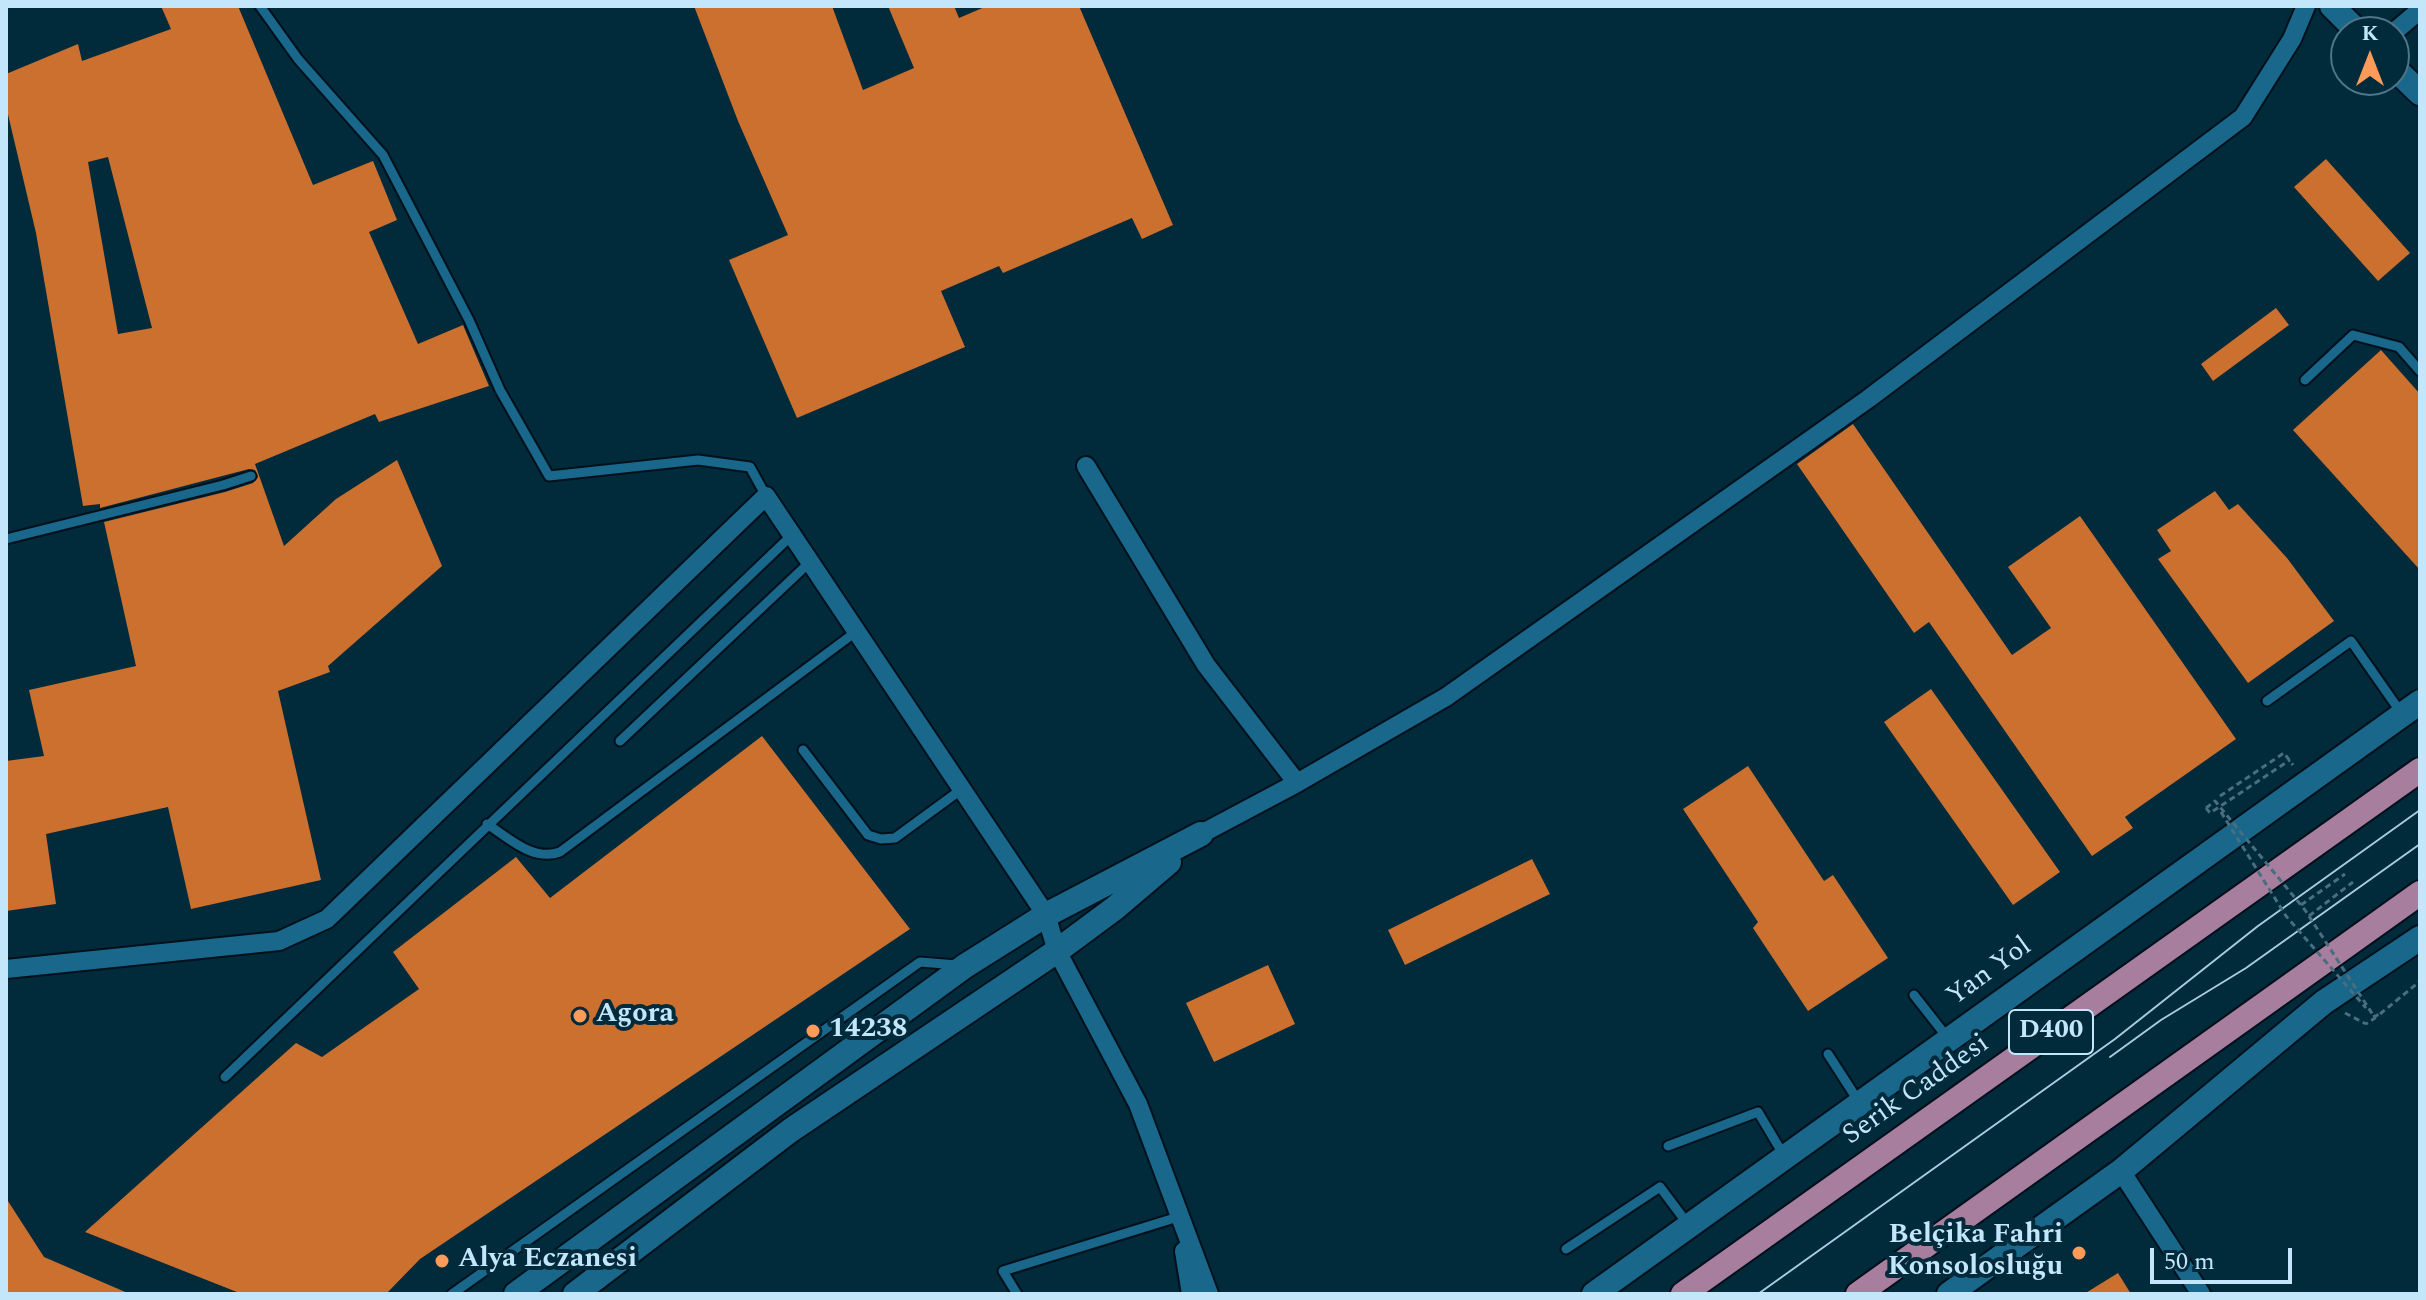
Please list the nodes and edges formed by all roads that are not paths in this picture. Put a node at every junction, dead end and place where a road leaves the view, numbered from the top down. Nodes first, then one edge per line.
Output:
1 (260, 6) edge
2 (2306, 6) edge
3 (2420, 371) edge
4 (2305, 380) dead end
5 (1086, 466) dead end
6 (251, 476) dead end
7 (766, 496) junction
8 (792, 535) junction
9 (6, 539) edge
10 (810, 562) junction
11 (857, 631) junction
12 (2267, 701) dead end
13 (2411, 708) edge
14 (620, 741) dead end
15 (803, 750) dead end
16 (2420, 770) edge
17 (1297, 783) junction
18 (962, 789) junction
19 (487, 824) junction
20 (1201, 834) junction
21 (2420, 893) edge
22 (1046, 915) junction
23 (2420, 938) edge
24 (1057, 951) junction
25 (965, 966) junction
26 (6, 969) edge
27 (1914, 995) dead end
28 (1949, 1040) junction
29 (1828, 1054) dead end
30 (225, 1077) dead end
31 (1860, 1103) junction
32 (1668, 1146) dead end
33 (1785, 1157) junction
34 (2121, 1171) junction
35 (1178, 1217) junction
36 (1689, 1226) junction
37 (1566, 1249) dead end
38 (452, 1294) edge
39 (516, 1294) edge
40 (575, 1294) edge
41 (1017, 1294) edge
42 (1191, 1294) edge
43 (1209, 1294) edge
44 (1594, 1294) edge
45 (1683, 1294) edge
46 (1858, 1294) edge
47 (1949, 1294) edge
48 (2201, 1294) edge

1 - 7 lane
2 - 17 street
3 - 4 lane
5 - 17 street
6 - 9 lane
7 - 8 street
7 - 26 street
8 - 10 street
8 - 19 lane
10 - 11 street
10 - 14 lane
11 - 18 street
11 - 19 lane
12 - 13 lane
13 - 28 street, Yan Yol
15 - 18 lane
16 - 45 highway, Serik Caddesi / D400
17 - 20 street
18 - 22 street
19 - 30 lane
20 - 22 street
20 - 24 street
21 - 46 highway
22 - 24 street
22 - 25 street
23 - 34 street
24 - 35 street
24 - 40 street
25 - 38 lane
25 - 39 street
27 - 28 lane
28 - 31 street, Yan Yol
29 - 31 lane
31 - 33 street, Yan Yol
32 - 33 lane
33 - 36 street, Yan Yol
34 - 47 street
34 - 48 street
35 - 41 lane
35 - 42 street
35 - 43 street
36 - 37 lane
36 - 44 street, Yan Yol

